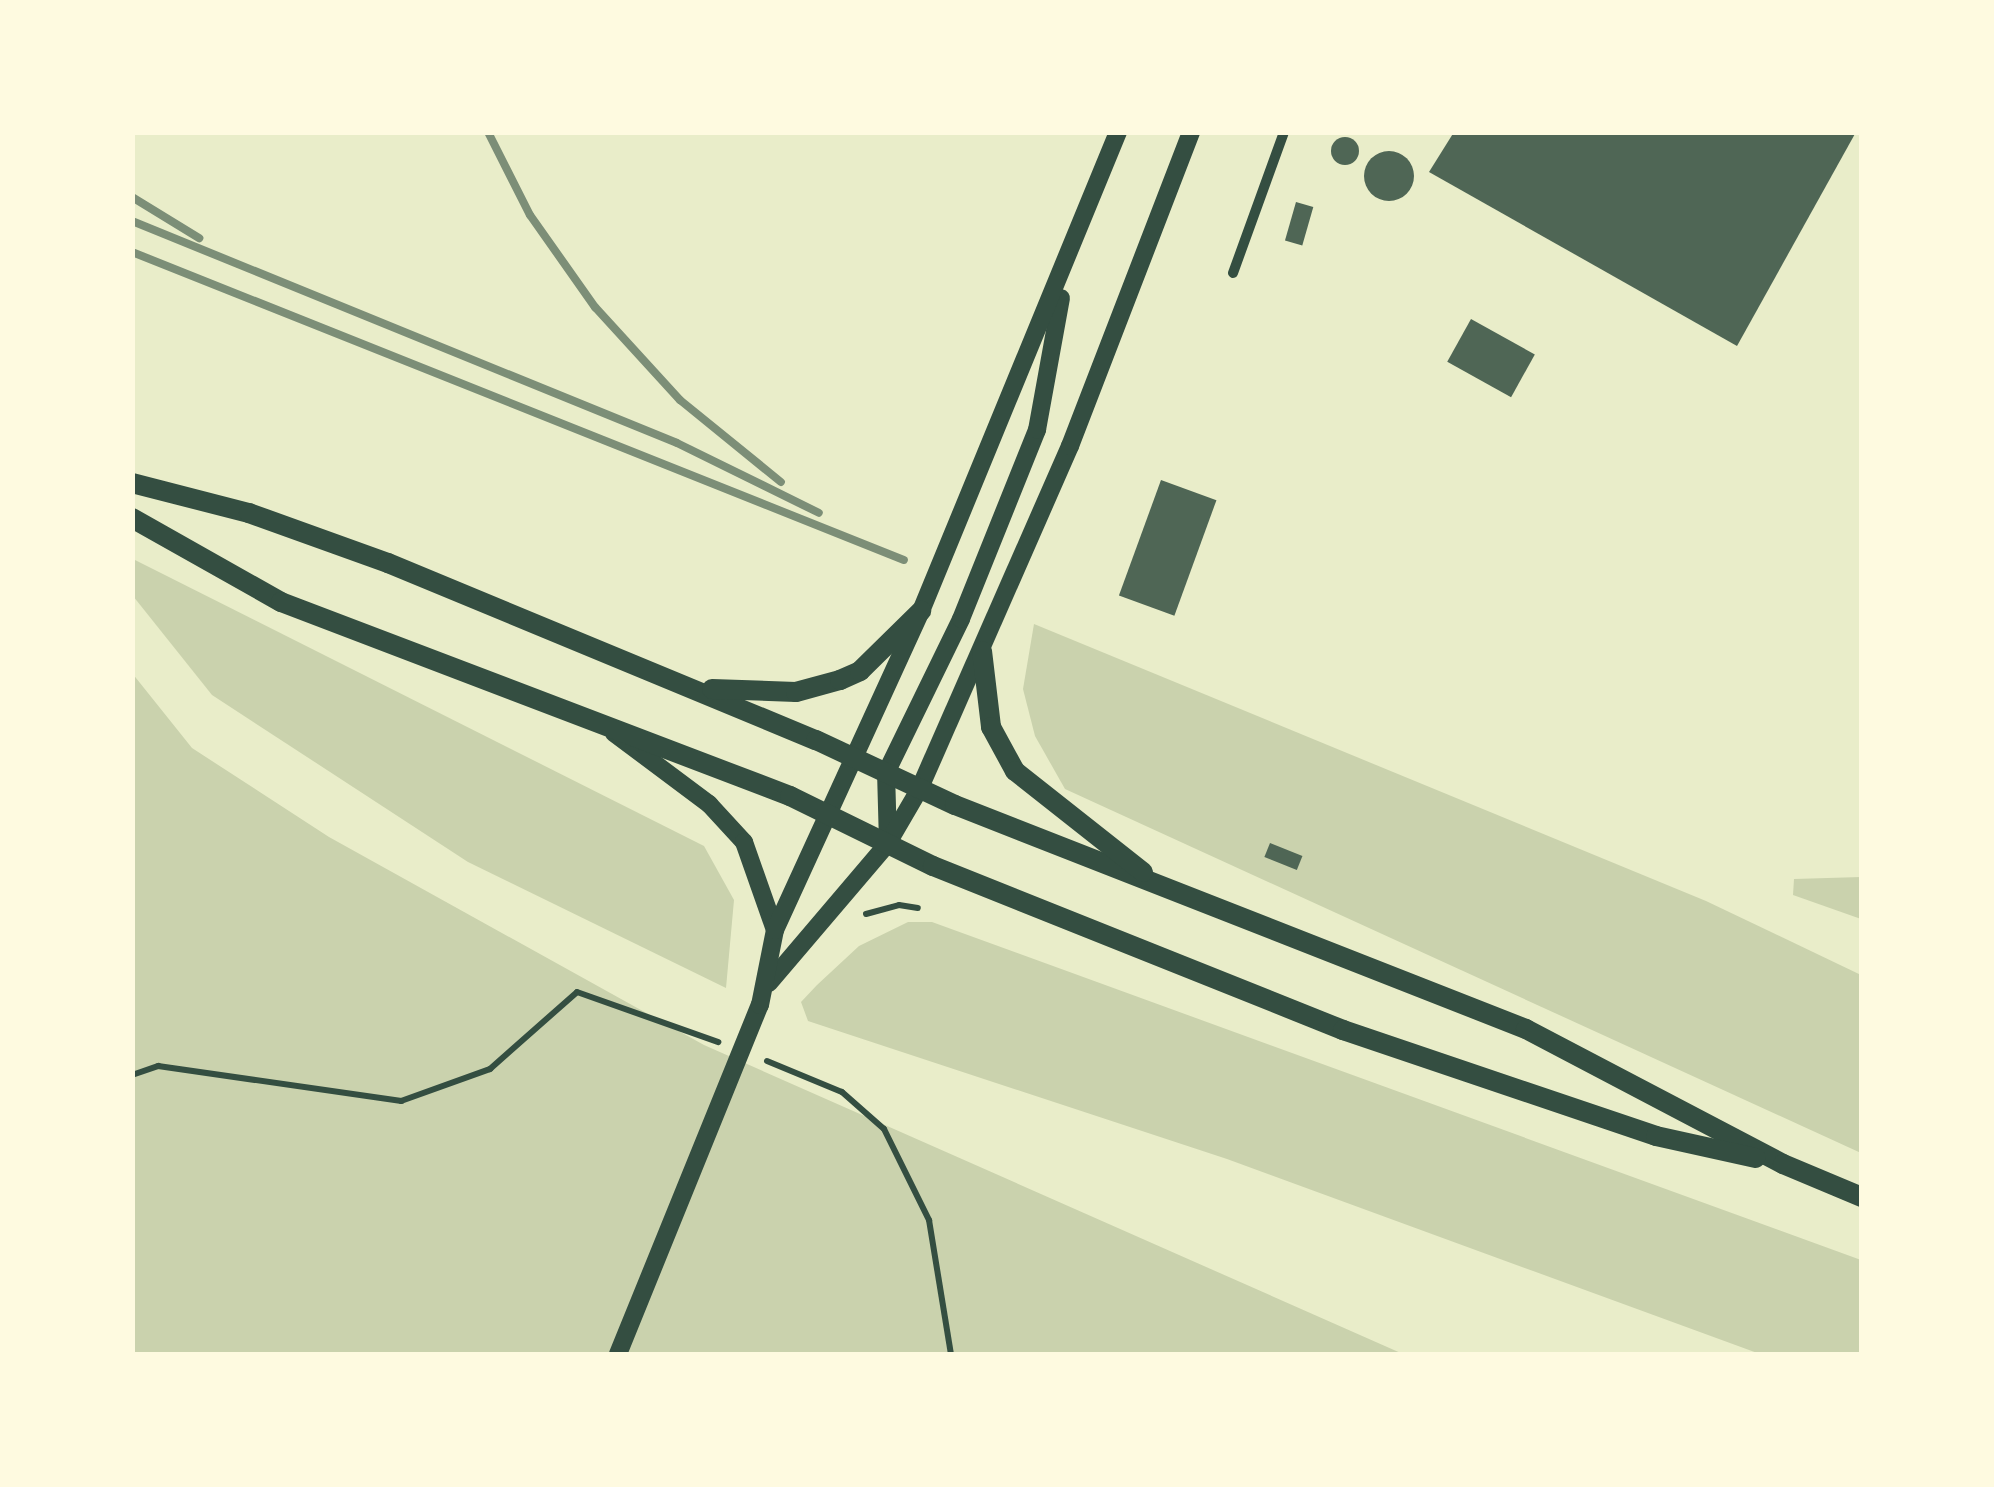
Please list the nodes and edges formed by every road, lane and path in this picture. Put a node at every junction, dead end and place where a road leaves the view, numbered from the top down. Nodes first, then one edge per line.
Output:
1 (1118, 132) edge
2 (1191, 132) edge
3 (1284, 132) edge
4 (1068, 263) junction
5 (1233, 273) dead end
6 (132, 482) edge
7 (132, 518) edge
8 (921, 611) junction
9 (982, 651) junction
10 (688, 686) junction
11 (605, 727) junction
12 (852, 757) junction
13 (886, 773) junction
14 (919, 790) junction
15 (829, 812) junction
16 (888, 843) junction
17 (1156, 883) junction
18 (775, 930) junction
19 (763, 996) junction
20 (743, 1052) junction
21 (132, 1075) edge
22 (1783, 1164) junction
23 (1862, 1197) edge
24 (618, 1354) edge
25 (951, 1354) edge

1 - 4 street
2 - 9 street
3 - 5 street
4 - 8 street
4 - 13 street
6 - 10 main road
7 - 11 main road
8 - 10 main road
8 - 12 street
9 - 14 street
9 - 17 main road
10 - 12 main road
11 - 15 main road
11 - 18 street
12 - 13 main road
12 - 15 street
13 - 14 main road
13 - 16 street
14 - 16 street
14 - 17 main road
15 - 16 main road
15 - 18 street
16 - 19 street
16 - 22 main road
17 - 22 main road
18 - 19 street
19 - 20 street
20 - 21 path
20 - 24 street
20 - 25 path
22 - 23 main road

